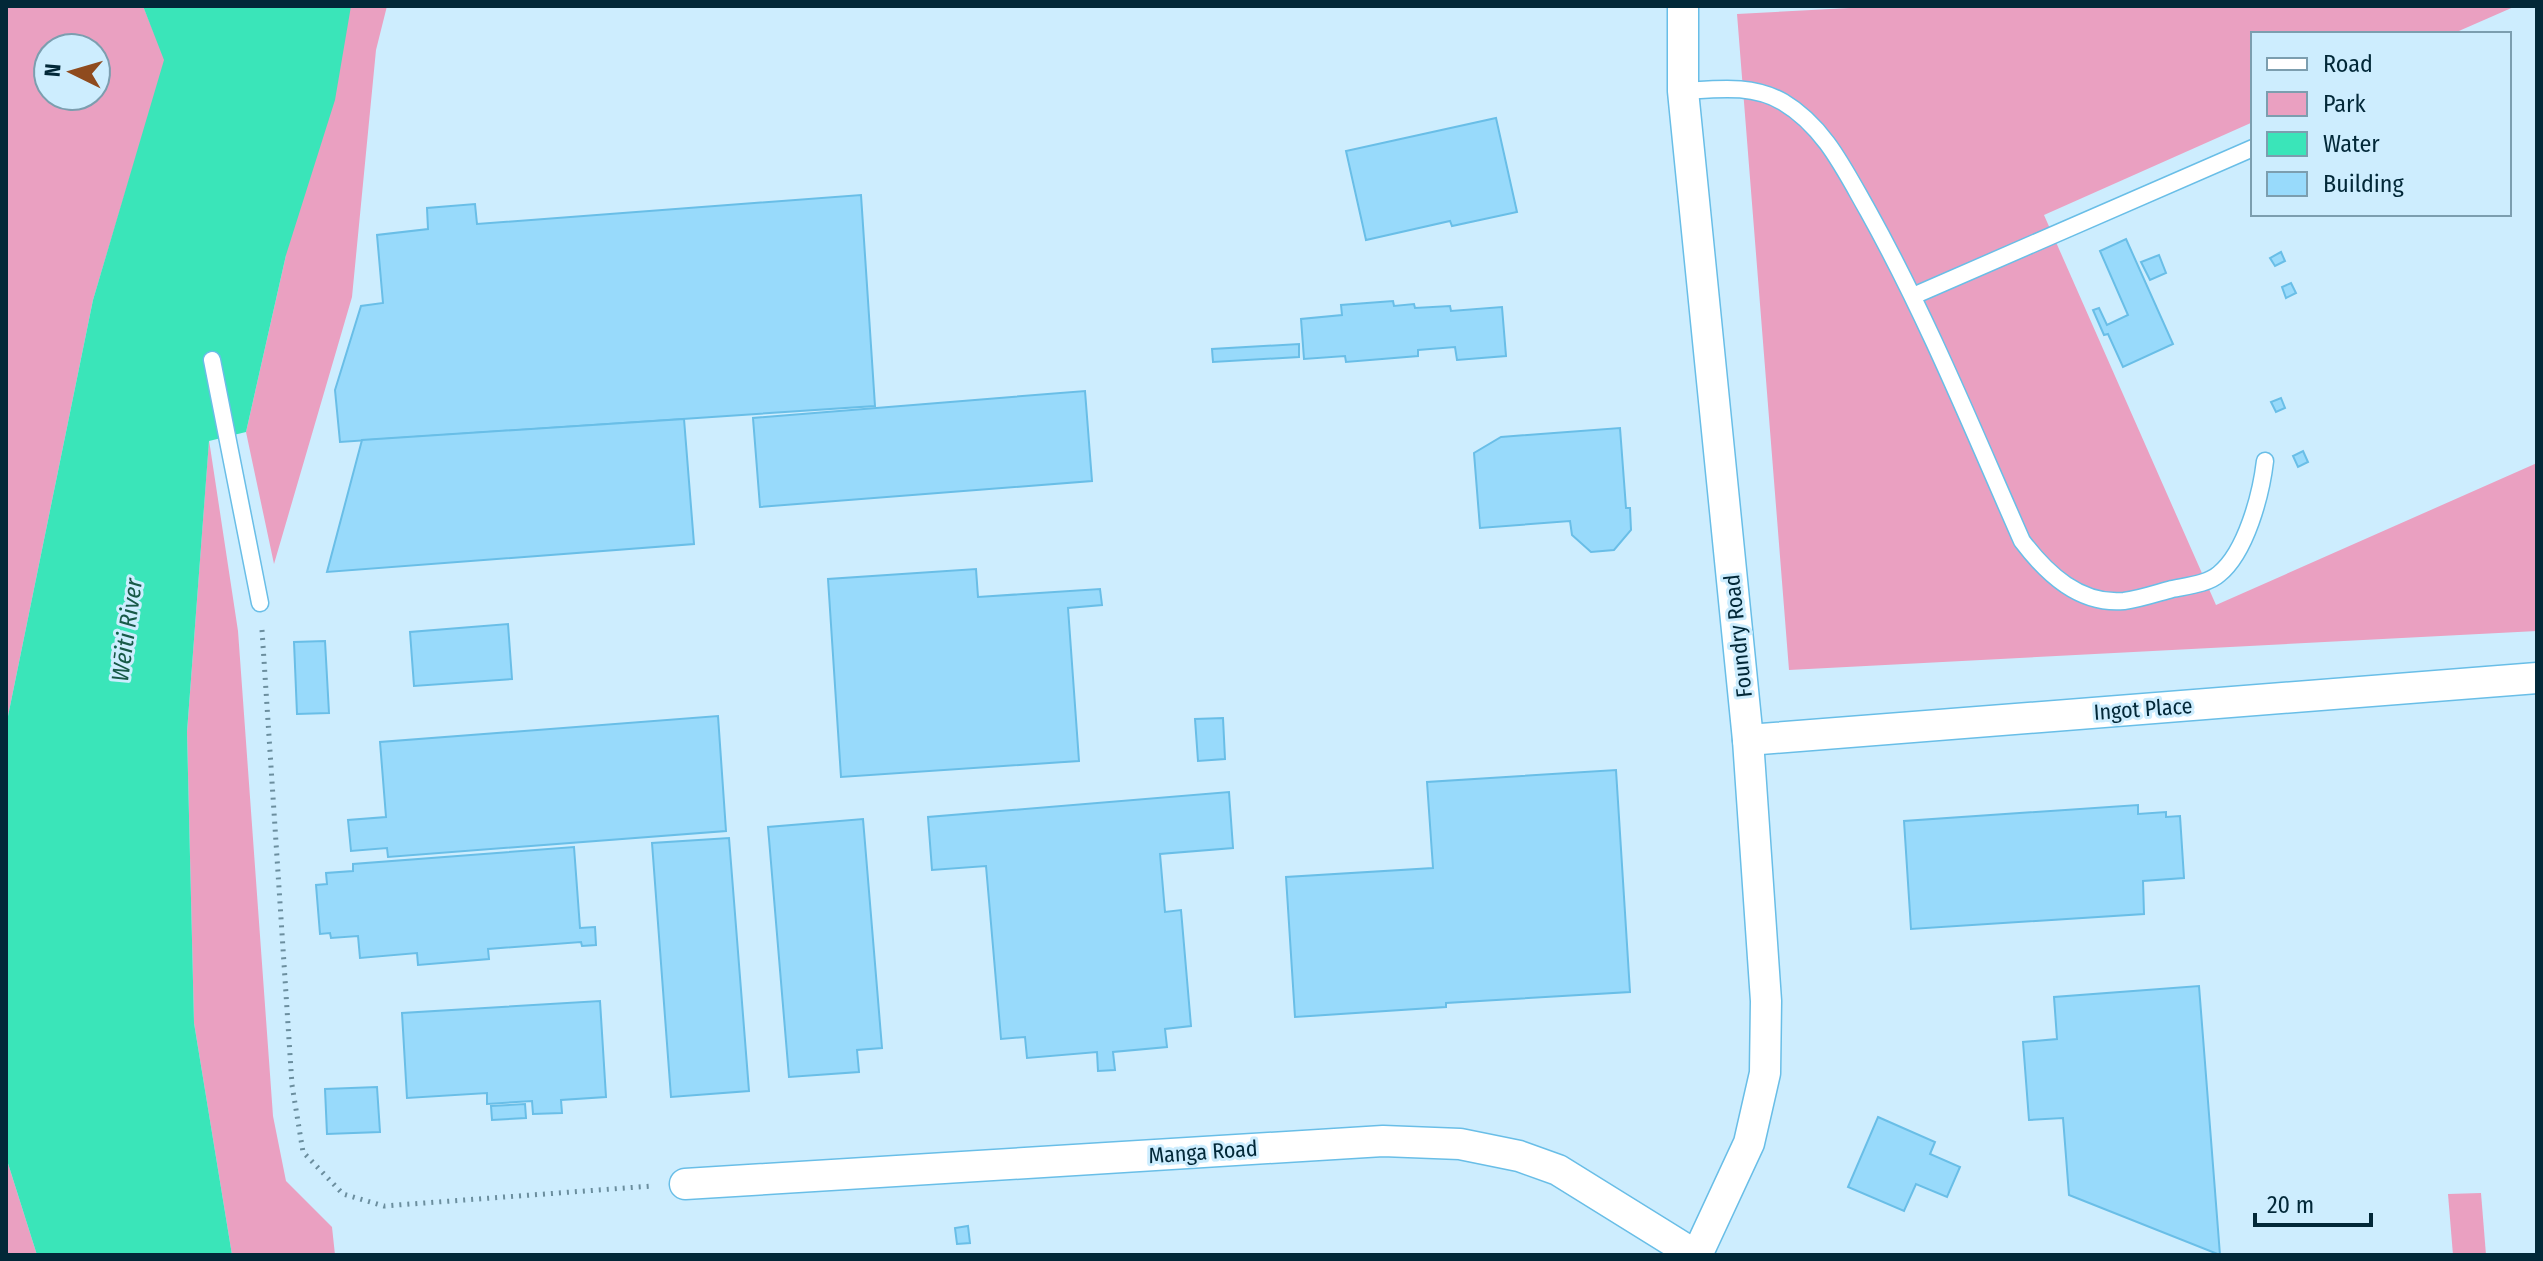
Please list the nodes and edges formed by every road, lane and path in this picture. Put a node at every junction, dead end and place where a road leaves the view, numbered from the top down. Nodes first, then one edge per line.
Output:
1 (1683, 6) edge
2 (1683, 91) junction
3 (2251, 149) edge
4 (1913, 296) junction
5 (212, 360) dead end
6 (2265, 461) dead end
7 (260, 603) joint
8 (2537, 678) edge
9 (1748, 740) junction
10 (685, 1184) joint
11 (1696, 1255) edge

1 - 2 street, Foundry Road
2 - 4 lane
2 - 9 street, Foundry Road
3 - 4 lane
4 - 6 lane
5 - 7 lane
7 - 10 path
8 - 9 street, Ingot Place
9 - 11 street, Foundry Road
10 - 11 street, Manga Road

